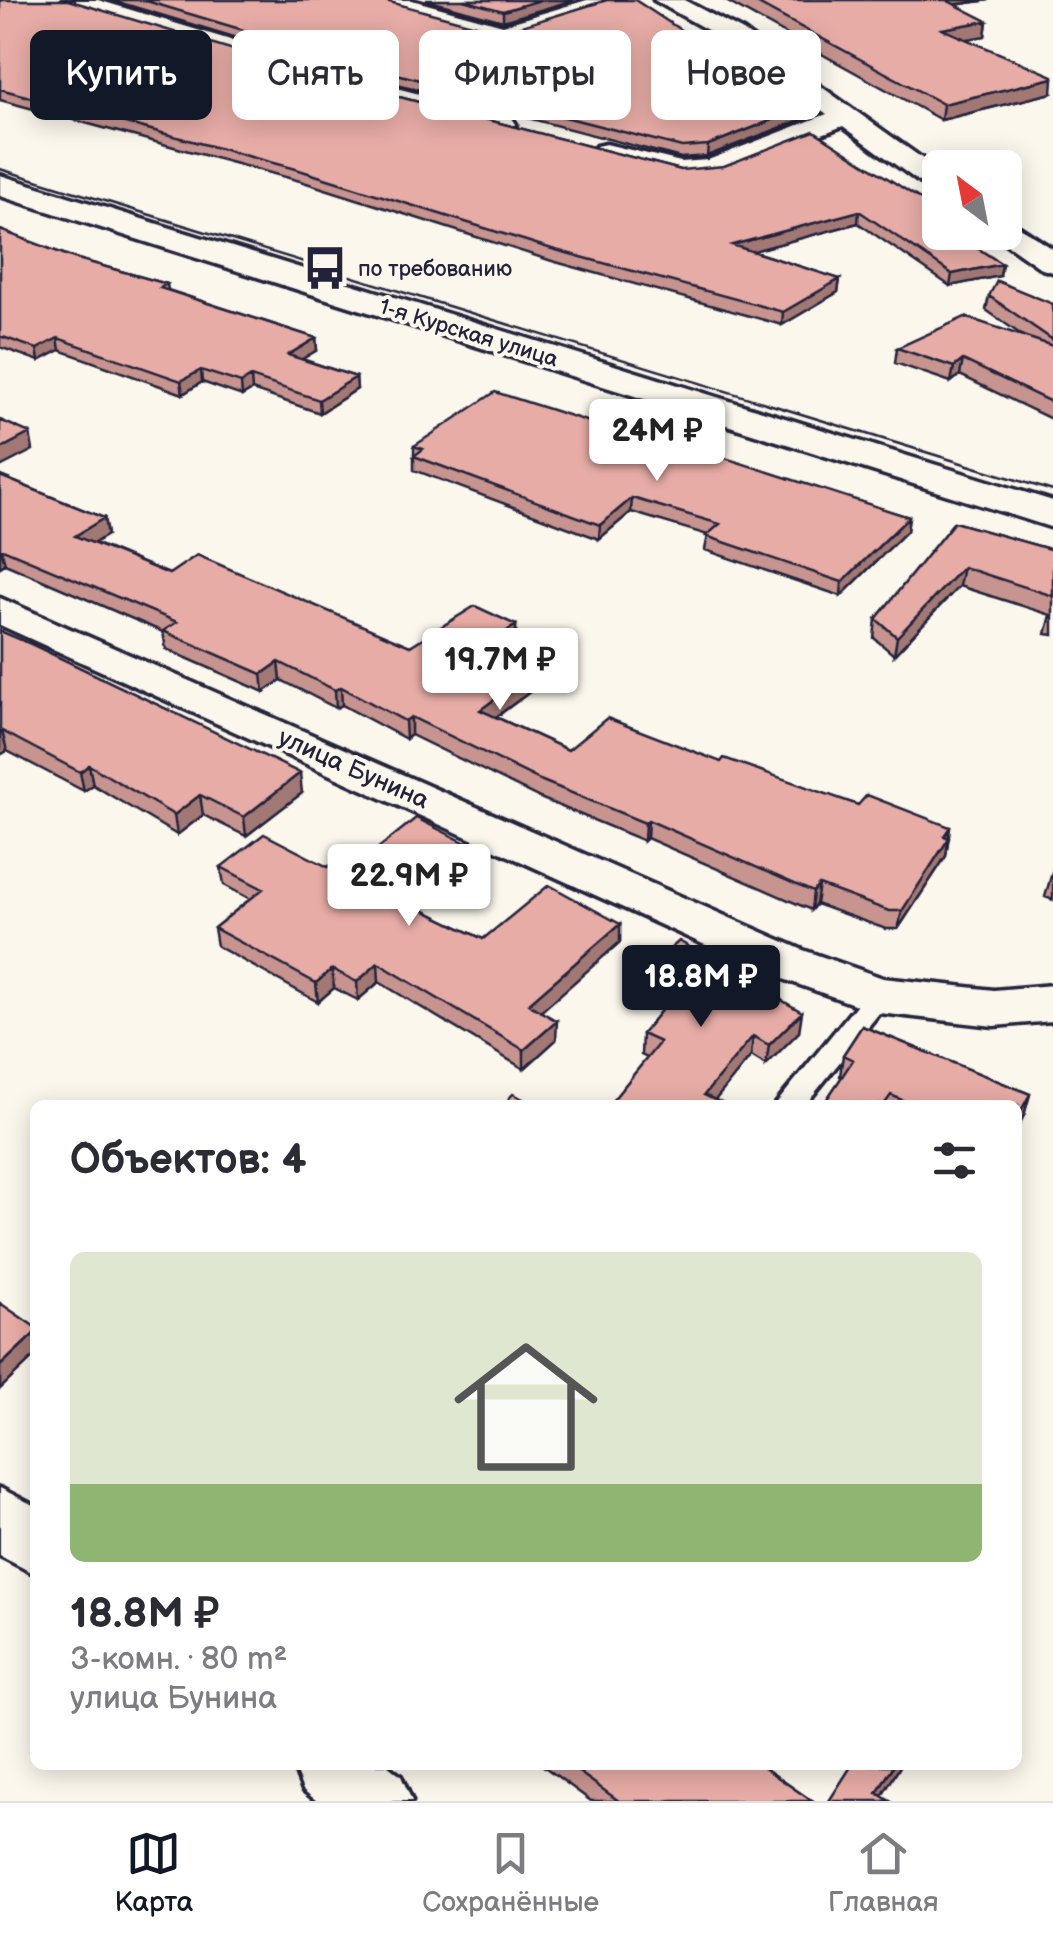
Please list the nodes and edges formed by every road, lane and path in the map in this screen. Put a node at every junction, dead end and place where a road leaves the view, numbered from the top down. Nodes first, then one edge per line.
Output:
1 (74, 0) edge
2 (386, 0) edge
3 (612, 0) edge
4 (666, 0) edge
5 (844, 117) junction
6 (524, 130) edge
7 (579, 145) edge
8 (922, 171) edge
9 (0, 184) edge
10 (1022, 242) edge
11 (1053, 263) edge
12 (1053, 514) edge
13 (0, 610) edge
14 (879, 995) junction
15 (1053, 1003) edge
16 (793, 1100) edge
17 (0, 1517) edge
18 (30, 1540) edge
19 (335, 1770) edge
20 (376, 1801) edge

1 - 6 street
2 - 3 street
4 - 5 street
5 - 7 street
5 - 8 street
9 - 12 street, 1-я Курская улица
10 - 11 street
13 - 14 street, улица Бунина
14 - 15 street, улица Бунина
14 - 16 lane
17 - 18 street
19 - 20 street

